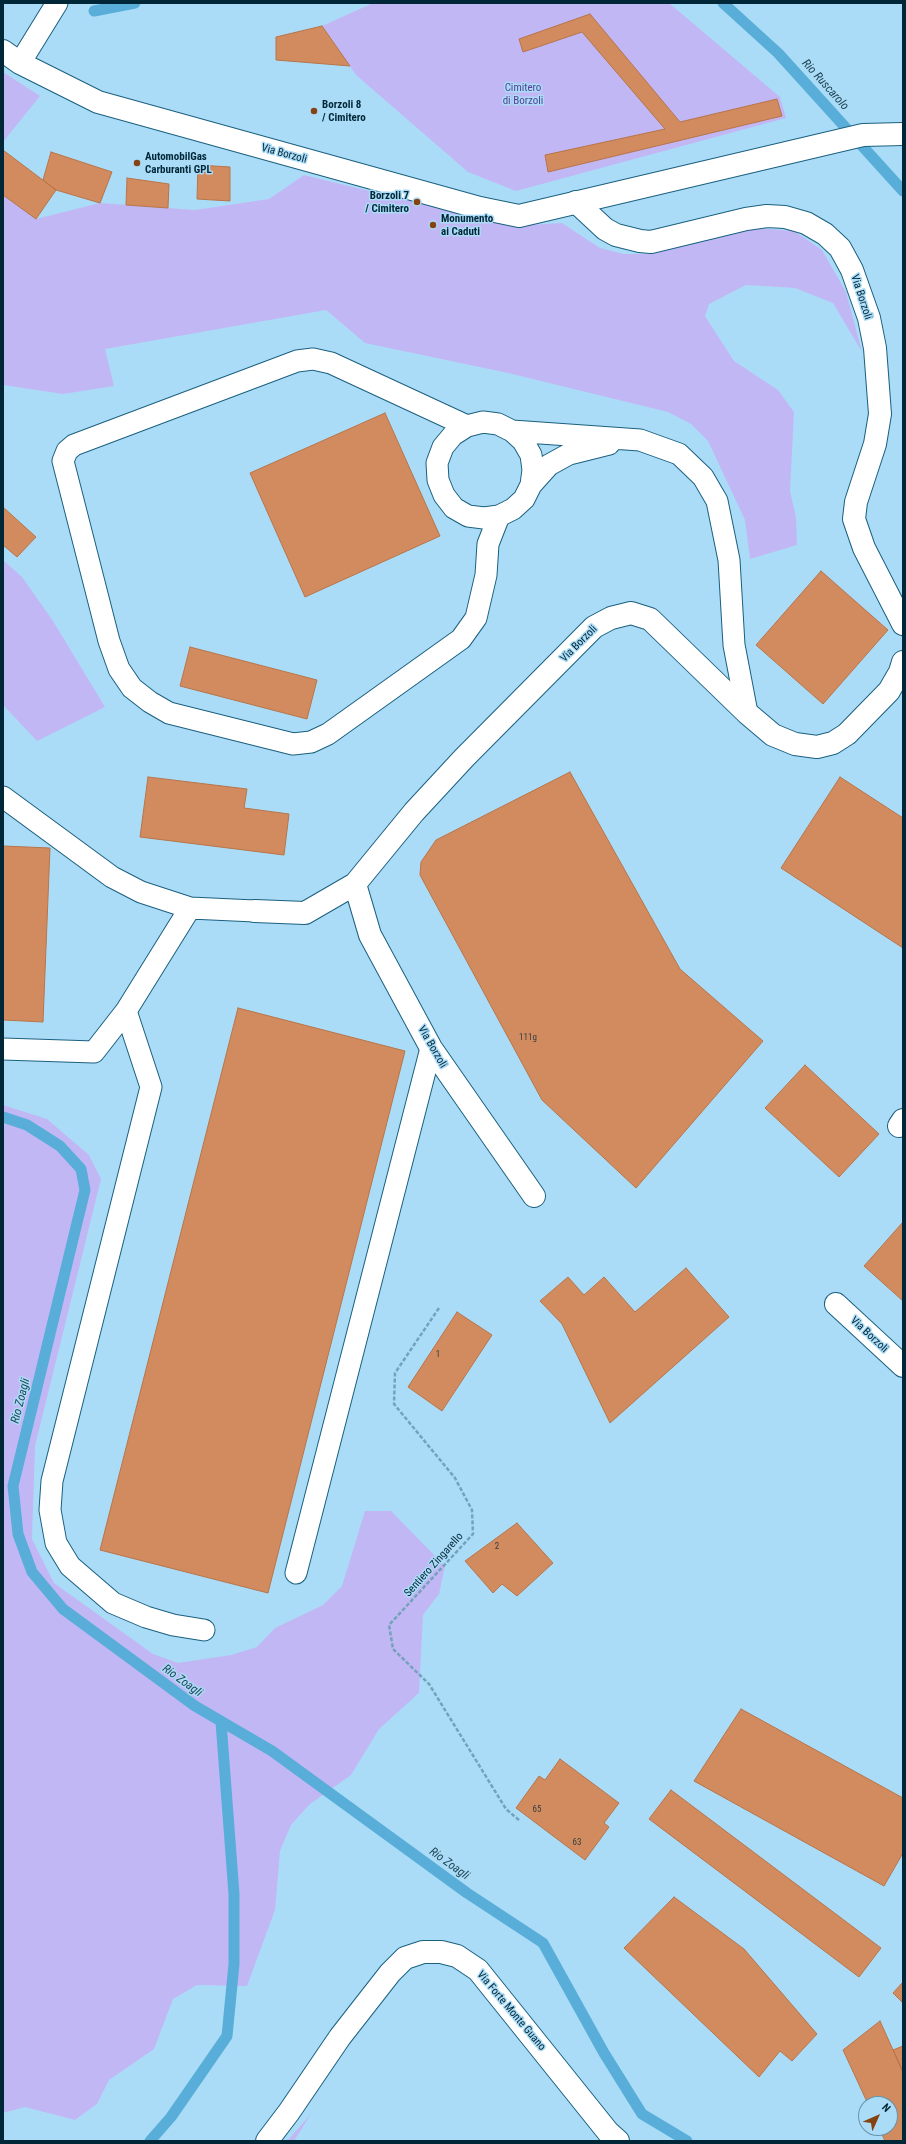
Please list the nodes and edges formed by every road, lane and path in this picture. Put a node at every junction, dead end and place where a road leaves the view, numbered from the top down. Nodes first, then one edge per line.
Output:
1 (57, 3) edge
2 (11, 57) edge
3 (903, 134) edge
4 (576, 202) junction
5 (467, 426) junction
6 (512, 431) junction
7 (640, 440) junction
8 (531, 485) junction
9 (499, 516) junction
10 (903, 624) edge
11 (903, 662) edge
12 (747, 713) junction
13 (3, 797) edge
14 (355, 884) junction
15 (190, 908) junction
16 (255, 911) joint
17 (126, 1011) junction
18 (431, 1048) junction
19 (3, 1049) edge
20 (534, 1196) dead end
21 (836, 1304) dead end
22 (439, 1308) dead end
23 (903, 1366) edge
24 (296, 1573) dead end
25 (204, 1630) dead end
26 (520, 1821) dead end
27 (268, 2141) edge
28 (618, 2141) edge

1 - 2 lane
2 - 4 street, Via Borzoli
3 - 4 street, Via Borzoli
4 - 10 street, Via Borzoli
5 - 6 lane
5 - 9 lane
5 - 9 lane
6 - 7 lane
6 - 8 lane
7 - 8 lane
7 - 12 lane
8 - 9 lane
11 - 12 street, Via Borzoli
12 - 14 street, Via Borzoli
13 - 15 lane
14 - 16 street, Via Borzoli
14 - 18 street, Via Borzoli
15 - 16 lane
15 - 17 lane
17 - 19 lane
17 - 25 lane
18 - 20 street, Via Borzoli
18 - 24 lane
21 - 23 street, Via Borzoli
22 - 26 path, Sentiero Zingarello
27 - 28 street, Via Forte Monte Guano

